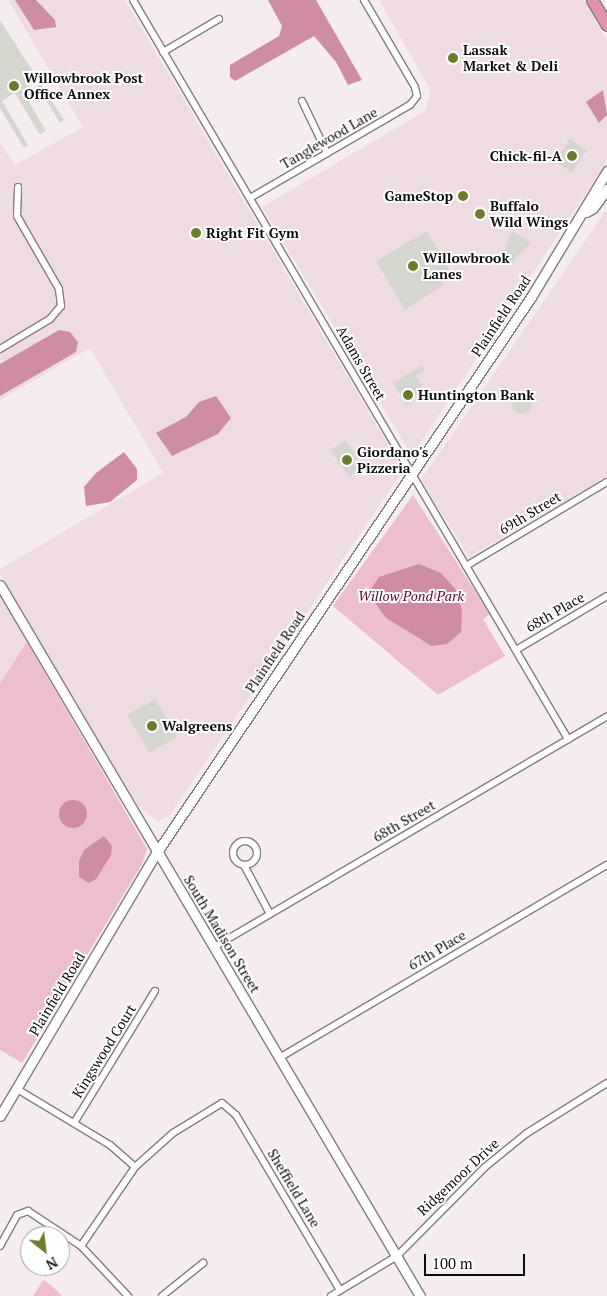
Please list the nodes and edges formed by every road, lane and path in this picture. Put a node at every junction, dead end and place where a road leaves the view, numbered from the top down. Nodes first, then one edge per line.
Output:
1 (133, 0) edge
2 (364, 0) edge
3 (592, 0) edge
4 (219, 19) dead end
5 (607, 25) edge
6 (163, 52) junction
7 (302, 101) dead end
8 (327, 153) junction
9 (607, 171) edge
10 (18, 187) dead end
11 (607, 189) edge
12 (250, 198) junction
13 (586, 212) junction
14 (0, 349) edge
15 (412, 473) junction
16 (607, 482) edge
17 (466, 566) junction
18 (0, 585) edge
19 (607, 596) edge
20 (516, 650) junction
21 (607, 716) edge
22 (568, 739) junction
23 (157, 852) junction
24 (244, 865) dead end
25 (607, 865) edge
26 (270, 914) junction
27 (214, 947) junction
28 (155, 991) dead end
29 (279, 1058) junction
30 (607, 1083) edge
31 (16, 1088) junction
32 (0, 1116) edge
33 (74, 1123) junction
34 (136, 1167) junction
35 (0, 1246) edge
36 (81, 1246) junction
37 (397, 1256) junction
38 (202, 1263) dead end
39 (340, 1290) junction
40 (128, 1296) edge
41 (162, 1296) edge
42 (331, 1296) edge
43 (420, 1296) edge

1 - 6 street, Adams Street
2 - 8 street, Tanglewood Lane
3 - 5 highway
4 - 6 street
6 - 12 street, Adams Street
7 - 8 street
8 - 12 street, Tanglewood Lane
9 - 13 main road, Plainfield Road
10 - 14 street
11 - 13 main road, Plainfield Road
12 - 15 street, Adams Street
13 - 15 main road, Plainfield Road
15 - 17 street, Adams Street
15 - 23 main road, Plainfield Road
16 - 17 street, 69th Street
17 - 20 street, Adams Street
18 - 23 main road, South Madison Street
19 - 20 street, 68th Place
20 - 22 street, Adams Street
21 - 22 street, 68th Street
22 - 26 street, 68th Street
23 - 27 main road, South Madison Street
23 - 31 main road, Plainfield Road
24 - 26 street
25 - 29 street, 67th Place
26 - 27 street, 68th Street
27 - 29 main road, South Madison Street
28 - 33 street, Kingswood Court
29 - 37 main road, South Madison Street
30 - 37 street, Ridgemoor Drive
31 - 32 main road, Plainfield Road
31 - 33 street
33 - 34 street
34 - 36 street
34 - 39 street, Sheffield Lane
35 - 36 street
36 - 40 street
37 - 39 street, Ridgemoor Drive
37 - 43 main road, South Madison Street
38 - 41 street
39 - 42 street, Ridgemoor Drive

